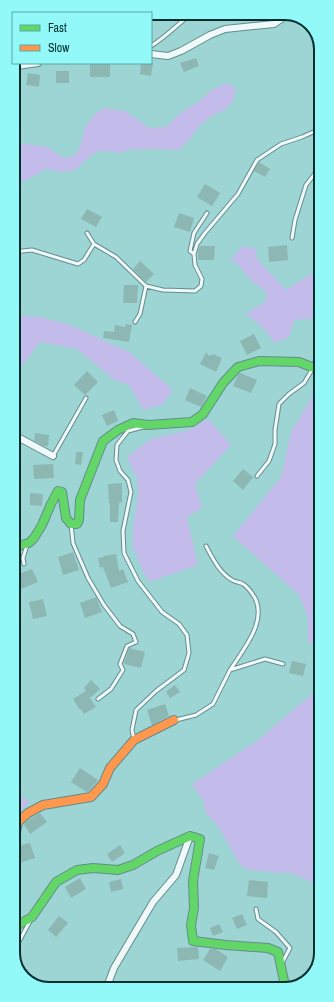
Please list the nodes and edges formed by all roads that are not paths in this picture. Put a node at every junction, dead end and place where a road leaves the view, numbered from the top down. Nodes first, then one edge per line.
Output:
1 (184, 20) edge
2 (280, 20) edge
3 (152, 45) edge
4 (152, 54) edge
5 (31, 64) edge
6 (20, 66) edge
7 (314, 132) edge
8 (314, 175) edge
9 (207, 213) dead end
10 (87, 233) dead end
11 (292, 238) dead end
12 (94, 244) junction
13 (20, 251) edge
14 (194, 254) junction
15 (146, 286) junction
16 (135, 322) dead end
17 (314, 368) joint
18 (86, 398) dead end
19 (148, 425) junction
20 (20, 438) edge
21 (53, 456) joint
22 (257, 476) dead end
23 (71, 524) junction
24 (28, 543) junction
25 (20, 545) edge
26 (206, 546) dead end
27 (24, 564) dead end
28 (283, 664) dead end
29 (230, 670) junction
30 (98, 699) dead end
31 (174, 720) joint
32 (134, 740) junction
33 (20, 820) edge
34 (190, 836) junction
35 (256, 909) dead end
36 (32, 917) junction
37 (20, 924) edge
38 (20, 940) edge
39 (281, 966) junction
40 (109, 982) edge
41 (284, 982) edge

1 - 3 lane
2 - 4 street
5 - 6 street
7 - 14 lane
8 - 11 lane
9 - 14 lane
10 - 12 lane
12 - 13 lane
12 - 15 lane
14 - 15 lane
15 - 16 lane
17 - 19 street
17 - 22 lane
18 - 21 lane
19 - 23 street
19 - 32 lane
20 - 21 street
23 - 24 street
23 - 30 lane
24 - 25 street
24 - 27 lane
26 - 29 lane
28 - 29 lane
29 - 31 lane
31 - 32 street
32 - 33 street
34 - 36 street
34 - 39 street
34 - 40 street
35 - 39 lane
36 - 37 street
36 - 38 lane
39 - 41 street

